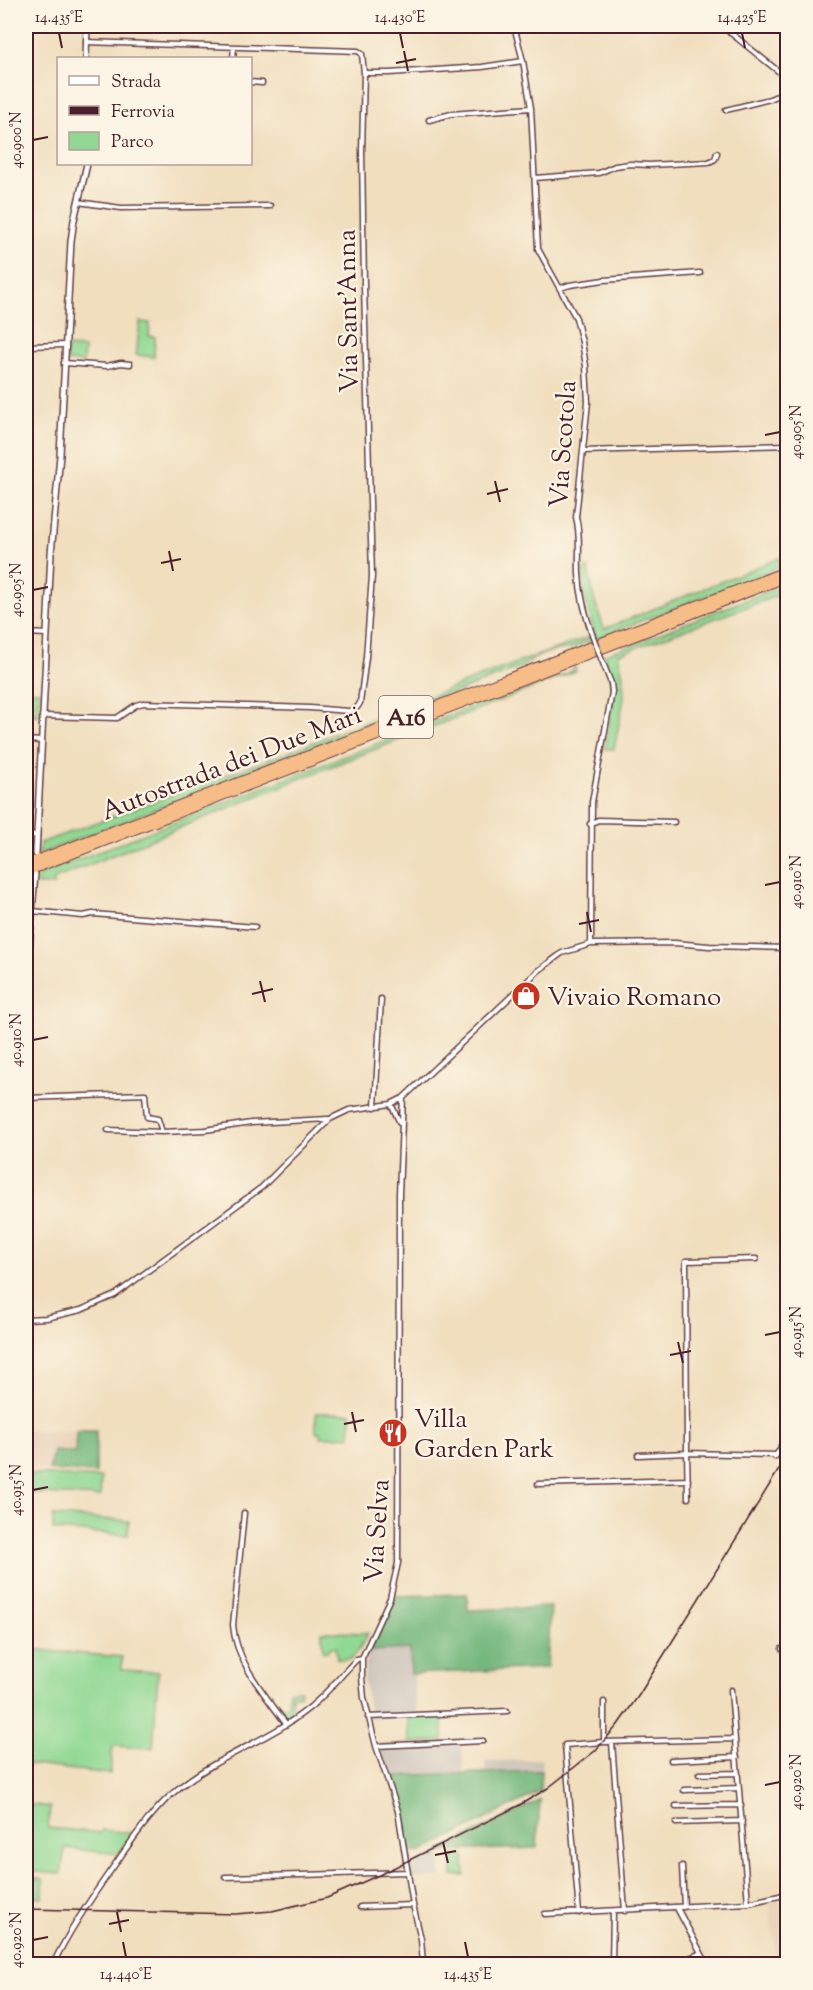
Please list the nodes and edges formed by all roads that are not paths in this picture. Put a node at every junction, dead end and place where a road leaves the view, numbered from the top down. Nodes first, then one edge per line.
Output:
1 (87, 26) edge
2 (514, 26) edge
3 (722, 26) edge
4 (86, 42) junction
5 (234, 47) junction
6 (86, 57) edge
7 (233, 57) edge
8 (523, 61) junction
9 (364, 73) junction
10 (787, 79) edge
11 (252, 82) edge
12 (262, 82) dead end
13 (788, 91) edge
14 (531, 108) junction
15 (726, 110) dead end
16 (429, 120) dead end
17 (717, 153) dead end
18 (87, 165) edge
19 (535, 178) junction
20 (78, 202) junction
21 (270, 206) dead end
22 (700, 273) dead end
23 (560, 288) junction
24 (65, 345) junction
25 (26, 346) edge
26 (64, 363) junction
27 (130, 364) dead end
28 (788, 446) edge
29 (584, 451) junction
30 (788, 570) edge
31 (788, 577) edge
32 (26, 633) edge
33 (47, 634) junction
34 (42, 716) junction
35 (26, 740) edge
36 (42, 741) junction
37 (674, 822) dead end
38 (590, 824) junction
39 (26, 833) edge
40 (37, 836) junction
41 (36, 854) dead end
42 (26, 864) edge
43 (26, 872) edge
44 (34, 874) dead end
45 (31, 910) junction
46 (255, 927) dead end
47 (591, 944) junction
48 (788, 948) edge
49 (26, 980) edge
50 (26, 986) edge
51 (381, 999) dead end
52 (26, 1098) edge
53 (403, 1098) junction
54 (391, 1104) junction
55 (375, 1107) junction
56 (330, 1119) junction
57 (400, 1123) junction
58 (108, 1130) dead end
59 (162, 1132) junction
60 (756, 1259) dead end
61 (26, 1319) edge
62 (788, 1436) edge
63 (781, 1446) junction
64 (788, 1449) edge
65 (687, 1453) junction
66 (638, 1455) dead end
67 (688, 1480) junction
68 (538, 1484) dead end
69 (688, 1498) dead end
70 (244, 1513) dead end
71 (362, 1658) junction
72 (731, 1690) dead end
73 (604, 1702) dead end
74 (507, 1711) dead end
75 (368, 1717) junction
76 (286, 1724) junction
77 (735, 1739) junction
78 (483, 1741) dead end
79 (604, 1742) junction
80 (612, 1743) junction
81 (375, 1746) junction
82 (737, 1757) junction
83 (671, 1760) dead end
84 (738, 1773) junction
85 (699, 1774) dead end
86 (739, 1788) junction
87 (684, 1790) dead end
88 (741, 1805) junction
89 (676, 1806) dead end
90 (742, 1821) junction
91 (676, 1823) dead end
92 (682, 1866) dead end
93 (408, 1872) junction
94 (225, 1877) dead end
95 (788, 1894) edge
96 (748, 1904) junction
97 (413, 1905) junction
98 (360, 1907) dead end
99 (677, 1908) junction
100 (684, 1908) junction
101 (613, 1911) junction
102 (625, 1911) junction
103 (579, 1913) junction
104 (544, 1914) dead end
105 (701, 1953) junction
106 (53, 1965) edge
107 (423, 1965) edge
108 (612, 1965) edge
109 (676, 1965) edge
110 (707, 1965) edge

1 - 4 street
2 - 8 street, Via Scotola
3 - 10 street
4 - 5 street
4 - 6 street
5 - 7 street
5 - 9 street
8 - 9 street
8 - 14 street, Via Scotola
9 - 34 street, Via Sant'Anna
11 - 12 street
13 - 15 street
14 - 16 street
14 - 19 street, Via Scotola
17 - 19 street
18 - 20 street
19 - 23 street, Via Scotola
20 - 21 street
20 - 24 street
22 - 23 street
23 - 29 street, Via Scotola
24 - 25 street
24 - 26 street
26 - 27 street
26 - 33 street
28 - 29 street
29 - 38 street, Via Scotola, bridge
30 - 42 highway, Autostrada dei Due Mari / A16
31 - 43 highway, Autostrada dei Due Mari / A16
32 - 33 street
33 - 34 street
34 - 36 street
35 - 36 street
36 - 40 street
37 - 38 street
38 - 47 street, Via Scotola
39 - 40 street
40 - 41 street
44 - 45 street
45 - 46 street
45 - 49 street
47 - 48 street
47 - 53 street
49 - 50 street
51 - 55 street
52 - 59 street
53 - 54 street
53 - 57 street, Via Selva
54 - 55 street
54 - 57 street, Via Selva
55 - 56 street
56 - 59 street
56 - 61 street
57 - 71 street, Via Selva
58 - 59 street
60 - 65 street
62 - 63 street
63 - 64 street
63 - 65 street
65 - 66 street
65 - 67 street
67 - 68 street
67 - 69 street
70 - 76 street
71 - 75 street, Via Selva
71 - 76 street
72 - 77 street
73 - 79 street
74 - 75 street
75 - 81 street, Via Selva
76 - 106 street
77 - 80 street
77 - 82 street
78 - 81 street
79 - 80 street
79 - 103 street
80 - 102 street
81 - 93 street, Via Selva
82 - 83 street
82 - 84 street
84 - 85 street
84 - 86 street
86 - 87 street
86 - 88 street
88 - 89 street
88 - 90 street
90 - 91 street
90 - 96 street
92 - 100 street
93 - 94 street
93 - 97 street, Via Selva
95 - 96 street
96 - 100 street
97 - 98 street
97 - 107 street, Via Selva
99 - 100 street
99 - 102 street
99 - 105 street
101 - 102 street
101 - 103 street
101 - 108 street
103 - 104 street
105 - 109 street
105 - 110 street

